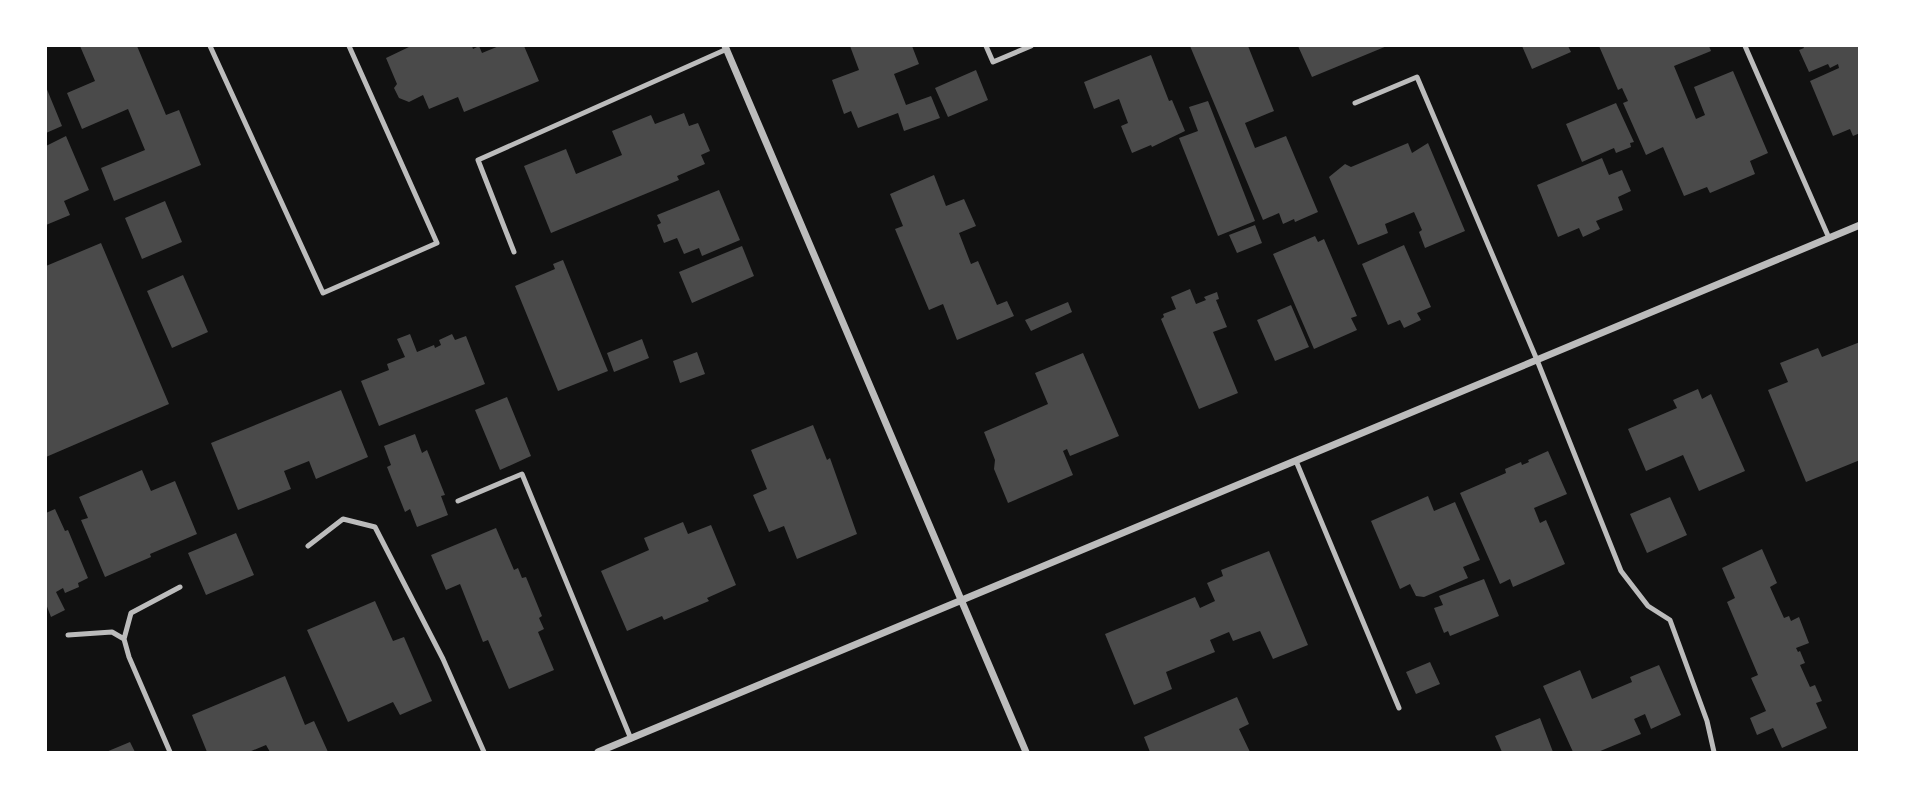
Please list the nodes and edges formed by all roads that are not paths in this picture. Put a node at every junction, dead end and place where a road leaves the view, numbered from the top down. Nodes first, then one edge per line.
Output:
1 (210, 46) edge
2 (349, 46) edge
3 (986, 46) edge
4 (1031, 46) edge
5 (1745, 46) edge
6 (726, 47) edge
7 (1354, 103) dead end
8 (1860, 225) edge
9 (1829, 238) junction
10 (514, 252) dead end
11 (1537, 360) junction
12 (1296, 461) junction
13 (458, 501) dead end
14 (308, 546) dead end
15 (180, 587) dead end
16 (961, 601) junction
17 (68, 635) dead end
18 (124, 639) junction
19 (1399, 708) dead end
20 (631, 738) junction
21 (170, 752) edge
22 (484, 752) edge
23 (598, 752) edge
24 (1026, 752) edge
25 (1714, 752) edge

1 - 2 lane
3 - 4 lane
5 - 9 lane
6 - 10 lane
6 - 16 street
7 - 11 lane
8 - 9 street
9 - 11 street
11 - 12 street
11 - 25 lane
12 - 16 street
12 - 19 lane
13 - 20 lane
14 - 22 lane
15 - 18 lane
16 - 20 street
16 - 24 street
17 - 18 lane
18 - 21 lane
20 - 23 street

